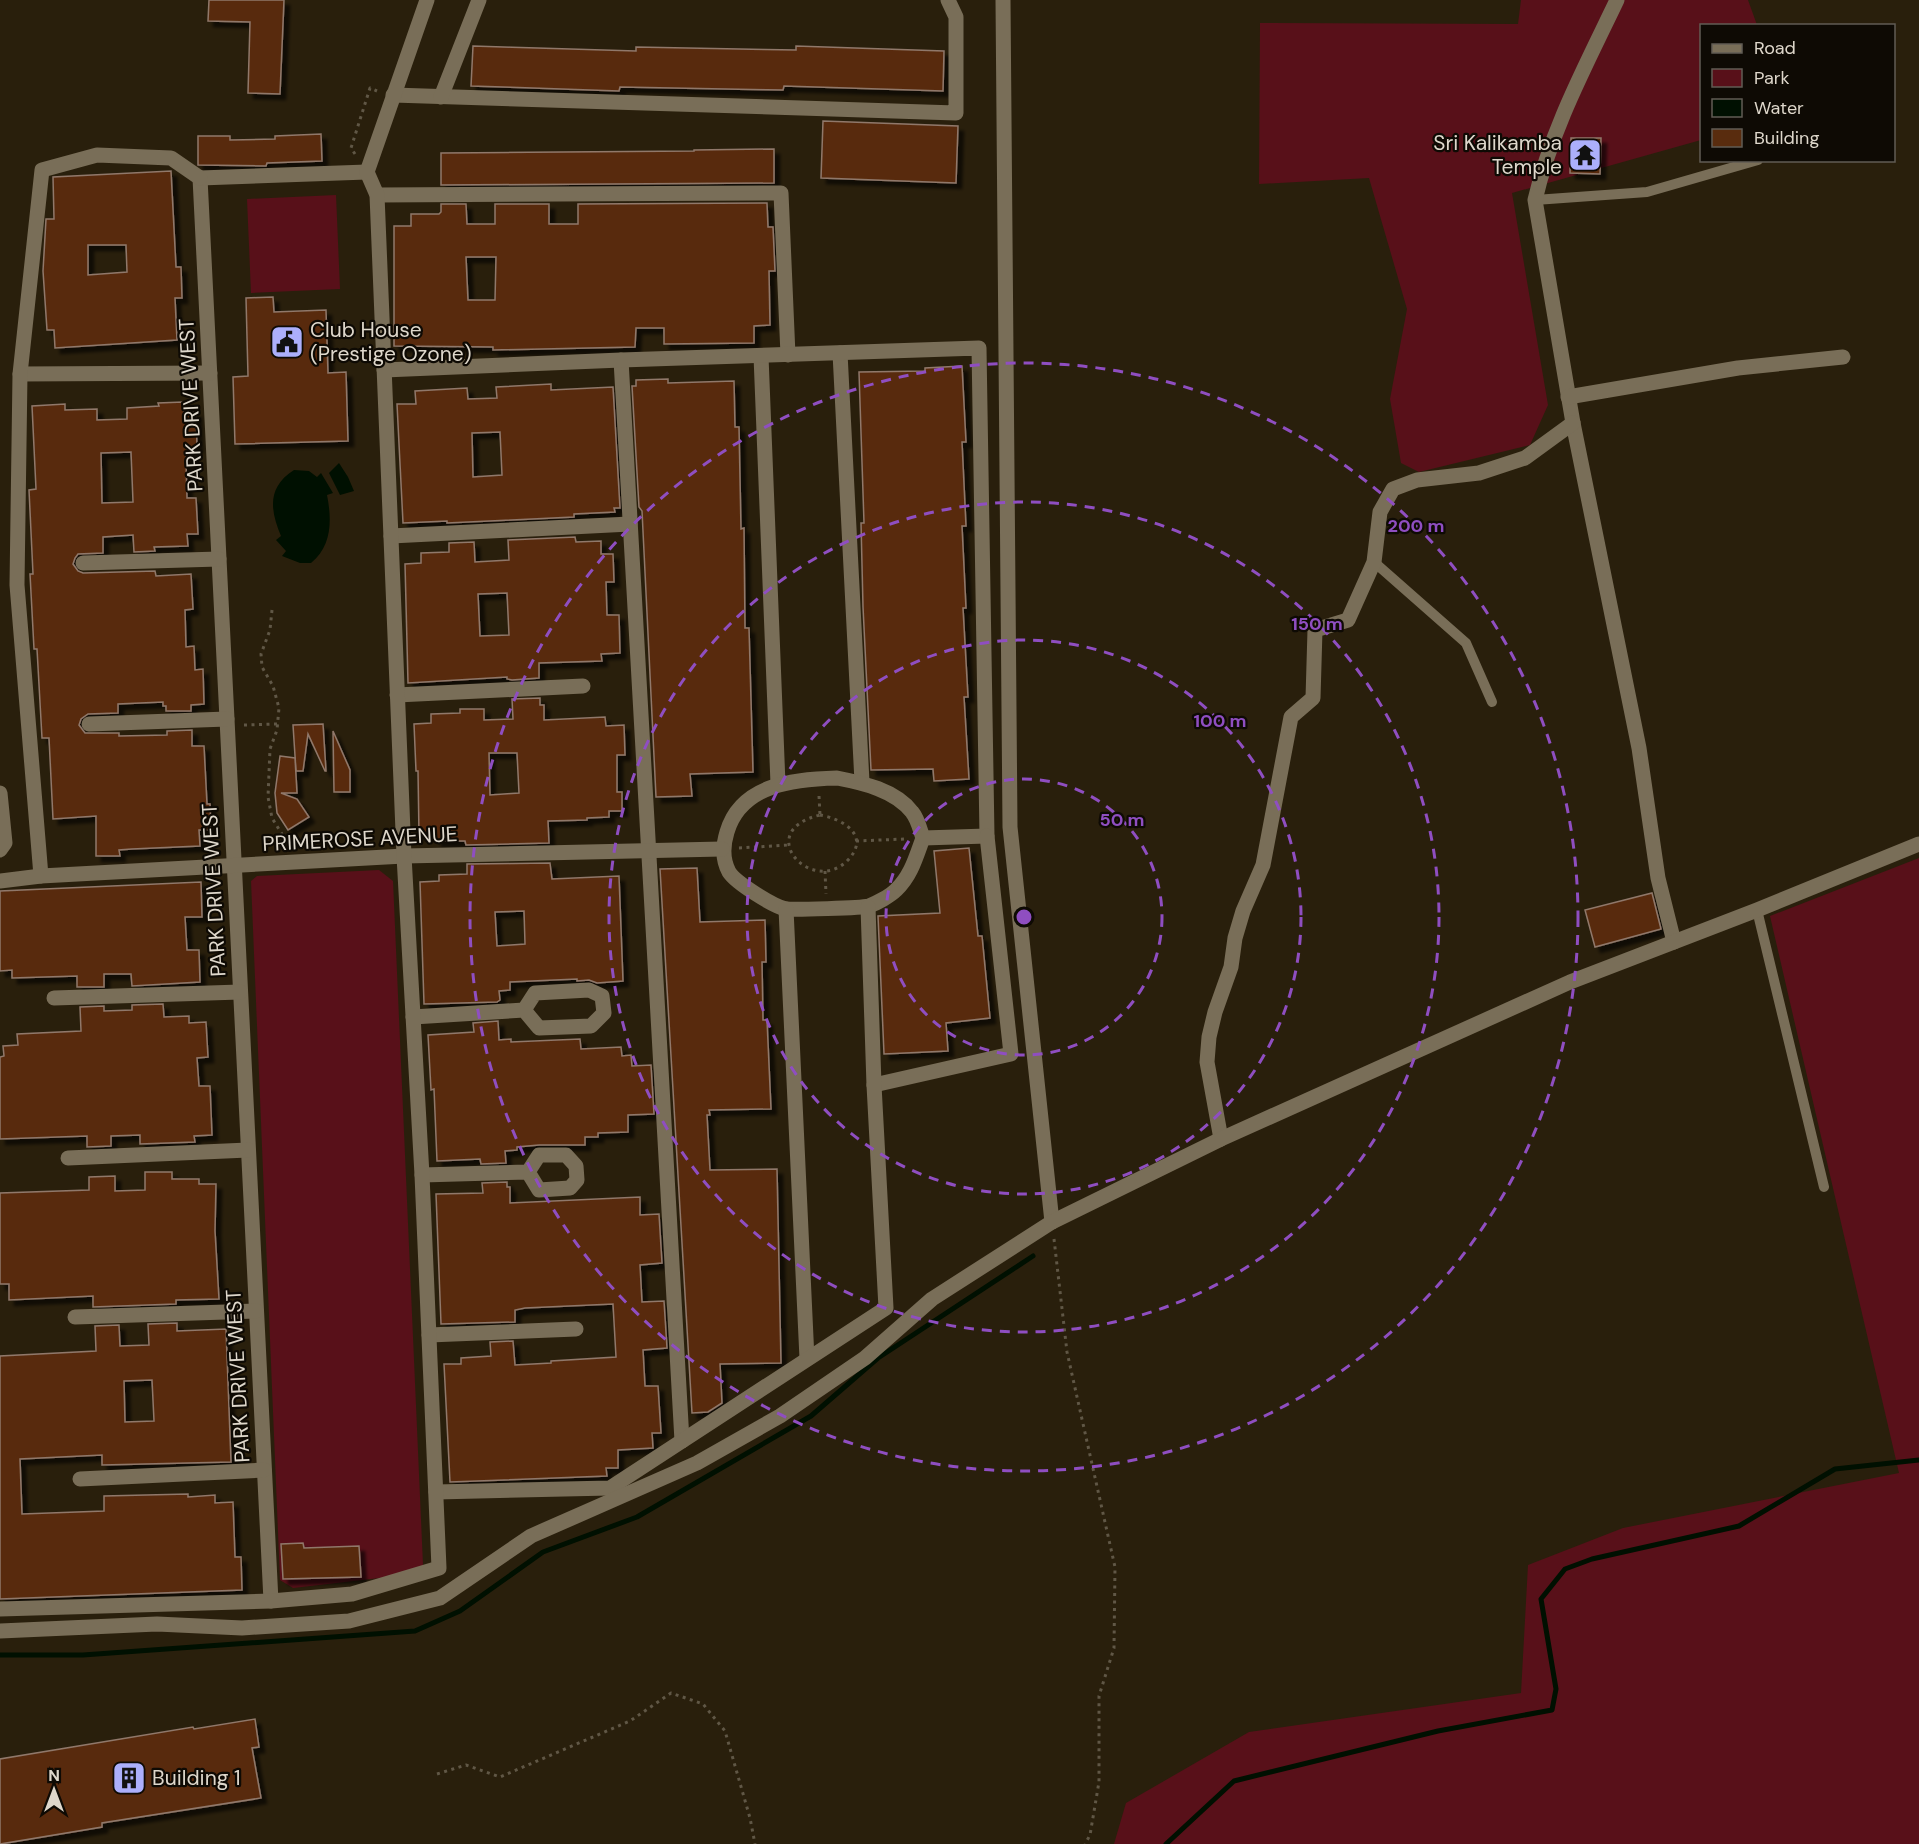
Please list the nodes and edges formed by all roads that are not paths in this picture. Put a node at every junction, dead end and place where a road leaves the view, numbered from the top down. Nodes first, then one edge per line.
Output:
1 (427, 0) edge
2 (479, 0) edge
3 (948, 0) edge
4 (1003, 0) edge
5 (1617, 0) edge
6 (393, 95) junction
7 (441, 97) junction
8 (1751, 162) edge
9 (367, 172) junction
10 (200, 177) junction
11 (377, 195) junction
12 (1535, 200) junction
13 (840, 353) junction
14 (761, 356) junction
15 (788, 356) junction
16 (1843, 357) dead end
17 (621, 360) junction
18 (384, 370) junction
19 (210, 373) junction
20 (20, 374) junction
21 (1568, 397) junction
22 (1573, 423) junction
23 (630, 524) junction
24 (391, 536) junction
25 (219, 559) junction
26 (1374, 562) junction
27 (83, 563) dead end
28 (583, 686) dead end
29 (397, 695) junction
30 (1492, 702) dead end
31 (227, 722) junction
32 (89, 724) dead end
33 (862, 782) junction
34 (778, 784) junction
35 (0, 793) edge
36 (987, 836) junction
37 (923, 838) junction
38 (1919, 844) edge
39 (723, 849) junction
40 (0, 850) edge
41 (648, 850) junction
42 (404, 856) junction
43 (234, 866) junction
44 (41, 876) junction
45 (0, 880) edge
46 (868, 907) junction
47 (786, 909) junction
48 (1757, 910) junction
49 (1674, 942) junction
50 (240, 992) junction
51 (54, 998) dead end
52 (524, 1010) junction
53 (413, 1017) junction
54 (874, 1085) junction
55 (1221, 1139) junction
56 (248, 1150) junction
57 (68, 1158) dead end
58 (528, 1172) dead end
59 (422, 1175) junction
60 (1824, 1187) dead end
61 (1052, 1222) junction
62 (256, 1311) junction
63 (75, 1317) dead end
64 (576, 1329) dead end
65 (429, 1335) junction
66 (807, 1359) junction
67 (682, 1441) junction
68 (264, 1470) junction
69 (80, 1479) dead end
70 (436, 1492) junction
71 (271, 1601) junction
72 (0, 1609) edge
73 (0, 1631) edge

1 - 6 street
2 - 7 street
3 - 7 street
4 - 61 street
5 - 12 street
6 - 7 street
6 - 9 street
8 - 12 lane
9 - 10 street
9 - 11 street
10 - 19 street, PARK DRIVE WEST
10 - 20 street
11 - 15 street
11 - 18 street
12 - 21 street
13 - 15 street
13 - 33 street
13 - 36 street
14 - 15 street
14 - 17 street
14 - 34 street
16 - 21 street
17 - 18 street
17 - 23 street
18 - 24 street
19 - 20 street
19 - 25 street, PARK DRIVE WEST
20 - 44 street
21 - 22 street
22 - 26 street
22 - 49 street
23 - 24 street
23 - 41 street
24 - 29 street
25 - 27 street
25 - 31 street, PARK DRIVE WEST
26 - 30 lane
26 - 55 street
28 - 29 street
29 - 42 street
31 - 32 street
31 - 43 street, PARK DRIVE WEST
33 - 34 street
33 - 37 street
34 - 39 street
35 - 40 street
36 - 37 street
36 - 54 street
37 - 46 street
38 - 48 street
39 - 41 street, PRIMEROSE AVENUE
39 - 47 street
41 - 42 street, PRIMEROSE AVENUE
41 - 67 street
42 - 43 street, PRIMEROSE AVENUE
42 - 53 street
43 - 44 street, PRIMEROSE AVENUE
43 - 50 street, PARK DRIVE WEST
44 - 45 street, PRIMEROSE AVENUE
46 - 47 street
46 - 54 street
47 - 66 street
48 - 49 street
48 - 60 lane
49 - 55 street
50 - 51 street
50 - 56 street, PARK DRIVE WEST
52 - 52 street
52 - 53 street
53 - 59 street
54 - 66 street
55 - 61 street
56 - 57 street
56 - 62 street, PARK DRIVE WEST
58 - 59 street
59 - 65 street
61 - 73 street
62 - 63 street
62 - 68 street, PARK DRIVE WEST
64 - 65 street
65 - 70 street
66 - 67 street
67 - 70 street
68 - 69 street
68 - 71 street, PARK DRIVE WEST
70 - 71 street
71 - 72 street

